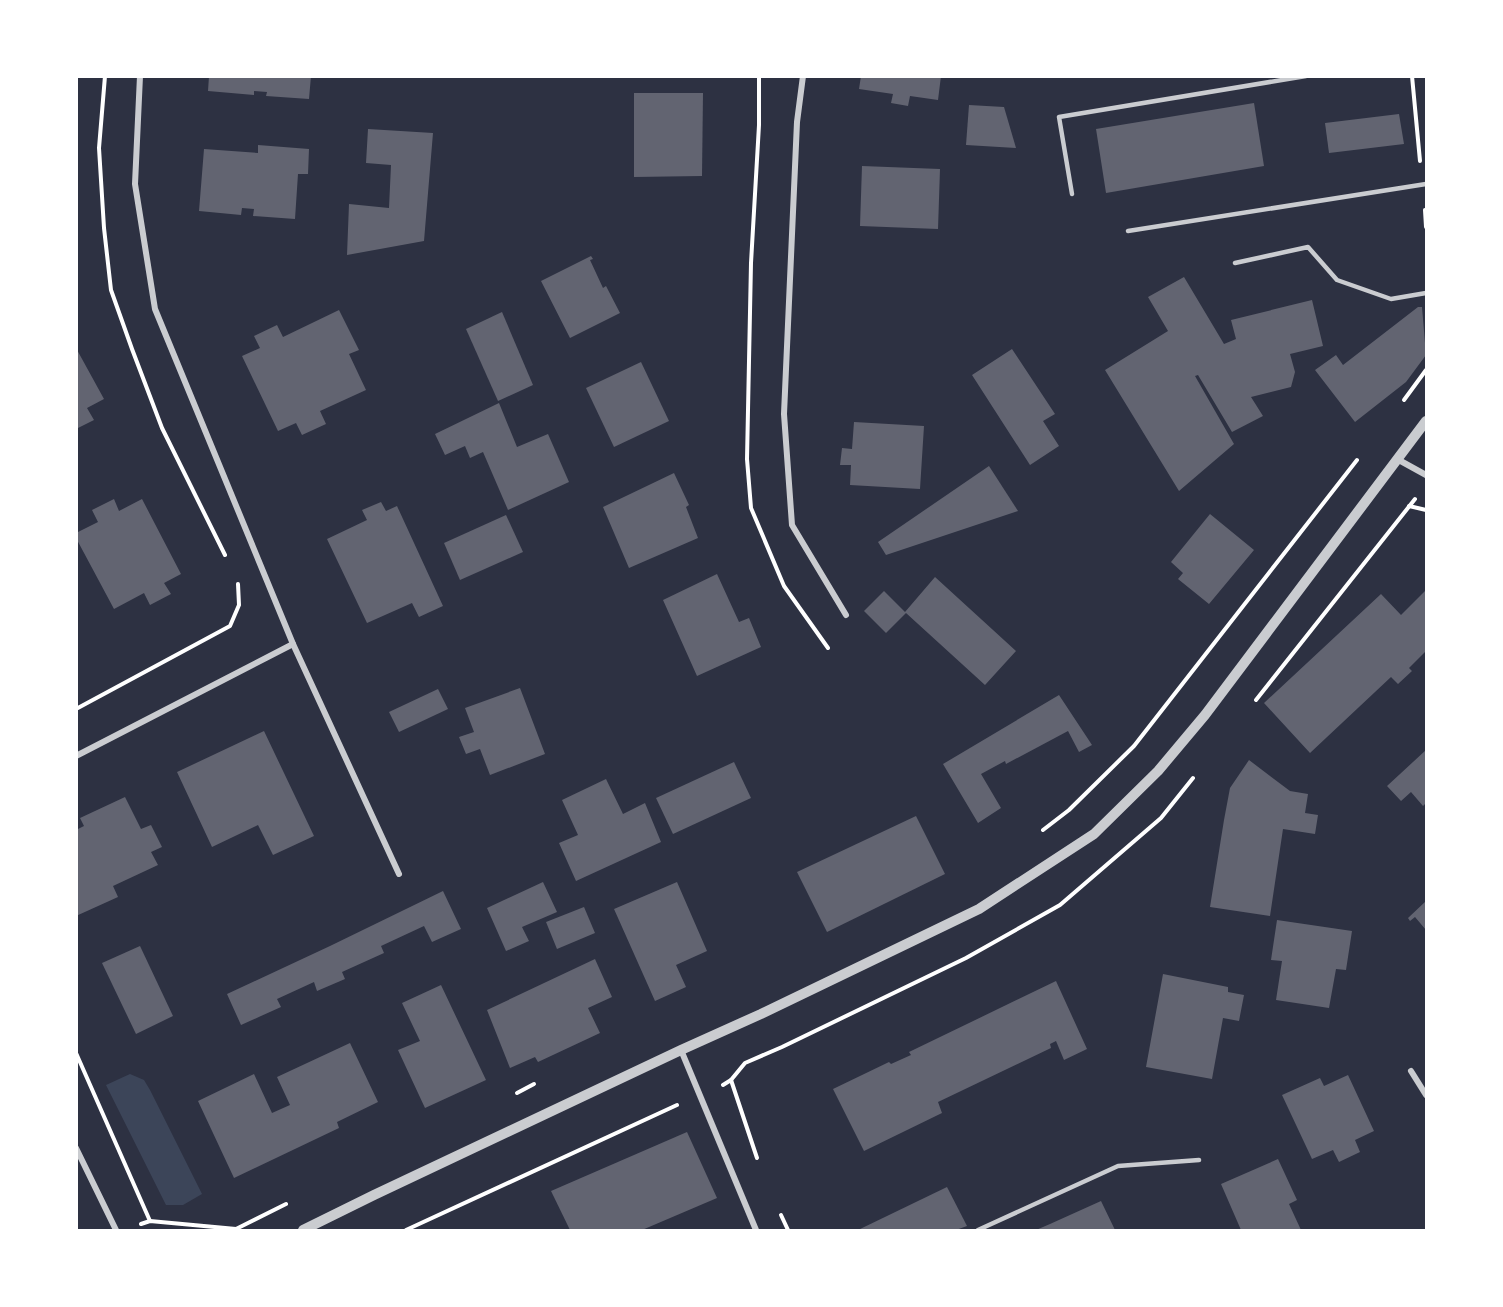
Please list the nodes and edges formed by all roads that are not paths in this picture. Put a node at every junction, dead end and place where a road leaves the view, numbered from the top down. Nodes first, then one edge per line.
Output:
1 (140, 76) edge
2 (803, 76) edge
3 (1306, 76) edge
4 (1426, 184) edge
5 (1072, 194) dead end
6 (1128, 231) dead end
7 (1235, 263) dead end
8 (1426, 293) edge
9 (1426, 421) edge
10 (1397, 459) junction
11 (1426, 475) edge
12 (846, 615) dead end
13 (293, 644) junction
14 (76, 756) edge
15 (399, 874) dead end
16 (681, 1050) junction
17 (1411, 1071) dead end
18 (1426, 1095) edge
19 (76, 1148) edge
20 (1199, 1160) dead end
21 (116, 1230) edge
22 (303, 1230) edge
23 (756, 1230) edge
24 (978, 1230) edge

1 - 13 street
2 - 12 street
3 - 5 lane
4 - 6 lane
7 - 8 lane
9 - 10 street
10 - 11 street
10 - 16 street
13 - 14 street
13 - 15 street
16 - 22 street
16 - 23 street
17 - 18 street
19 - 21 street
20 - 24 lane

